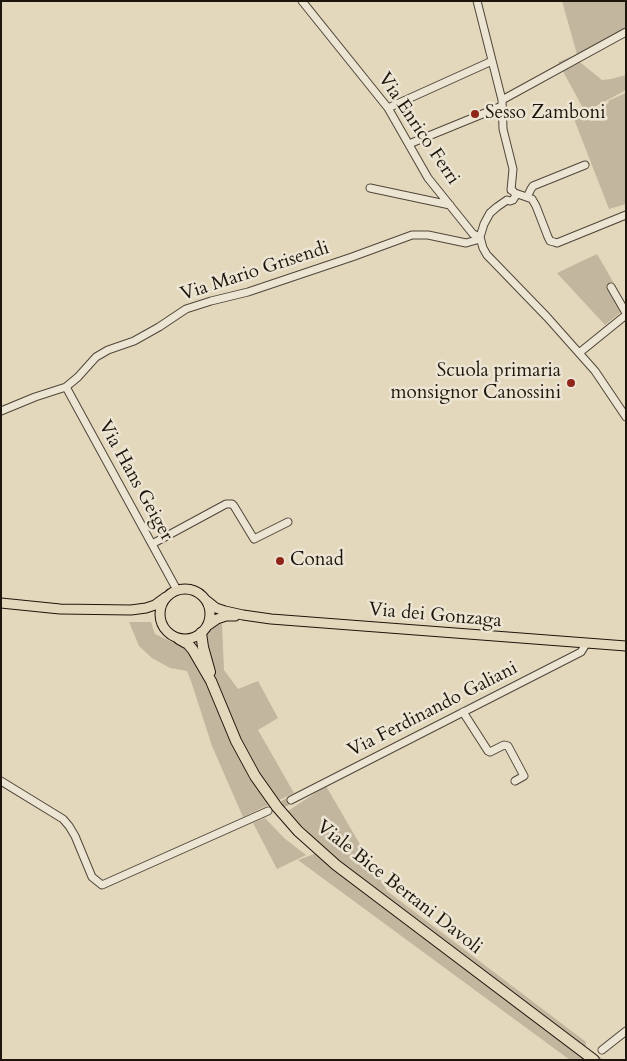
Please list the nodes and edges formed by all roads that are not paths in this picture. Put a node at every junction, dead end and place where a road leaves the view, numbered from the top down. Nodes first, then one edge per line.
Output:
1 (302, 1) edge
2 (477, 1) edge
3 (626, 32) edge
4 (492, 61) junction
5 (502, 103) junction
6 (388, 108) junction
7 (409, 144) junction
8 (585, 164) dead end
9 (370, 188) dead end
10 (510, 194) junction
11 (526, 197) junction
12 (450, 206) junction
13 (626, 215) edge
14 (480, 238) junction
15 (610, 287) dead end
16 (626, 314) edge
17 (580, 353) junction
18 (66, 387) junction
19 (1, 411) edge
20 (626, 417) edge
21 (288, 522) dead end
22 (152, 544) junction
23 (177, 590) junction
24 (166, 597) junction
25 (206, 600) junction
26 (1, 603) edge
27 (131, 610) junction
28 (243, 615) junction
29 (161, 622) junction
30 (204, 629) junction
31 (179, 639) junction
32 (586, 644) junction
33 (626, 646) edge
34 (211, 681) junction
35 (463, 712) junction
36 (1, 781) edge
37 (515, 781) dead end
38 (291, 800) tunnel mouth
39 (268, 811) tunnel mouth
40 (626, 1031) edge
41 (602, 1050) dead end
42 (594, 1060) edge

1 - 6 street, Via Enrico Ferri
2 - 4 street
3 - 5 street
4 - 5 street
4 - 6 street
5 - 7 street
5 - 10 street
6 - 7 street, Via Enrico Ferri
7 - 12 street, Via Enrico Ferri
8 - 11 street
9 - 12 street, Via Enrico Ferri
10 - 11 street
10 - 14 street
11 - 13 street
12 - 14 street, Via Enrico Ferri
14 - 17 street, Via Enrico Ferri
14 - 18 street, Via Mario Grisendi
15 - 16 street
16 - 17 street
17 - 20 street, Via Enrico Ferri
18 - 19 street, Via Mario Grisendi
18 - 22 street, Via Hans Geiger
21 - 22 street
22 - 23 street, Via Hans Geiger
23 - 24 main road
23 - 25 main road
24 - 27 main road
24 - 29 main road
25 - 28 main road, Via dei Gonzaga
25 - 30 main road
26 - 27 main road
27 - 29 main road
28 - 30 main road, Via dei Gonzaga
28 - 32 main road, Via dei Gonzaga
29 - 31 main road
30 - 31 main road
30 - 34 highway
31 - 34 highway
32 - 33 main road, Via dei Gonzaga
32 - 35 street, Via Ferdinando Galiani
34 - 42 highway, Viale Bice Bertani Davoli
35 - 37 street
35 - 38 street, Via Ferdinando Galiani
36 - 39 street
40 - 41 street

